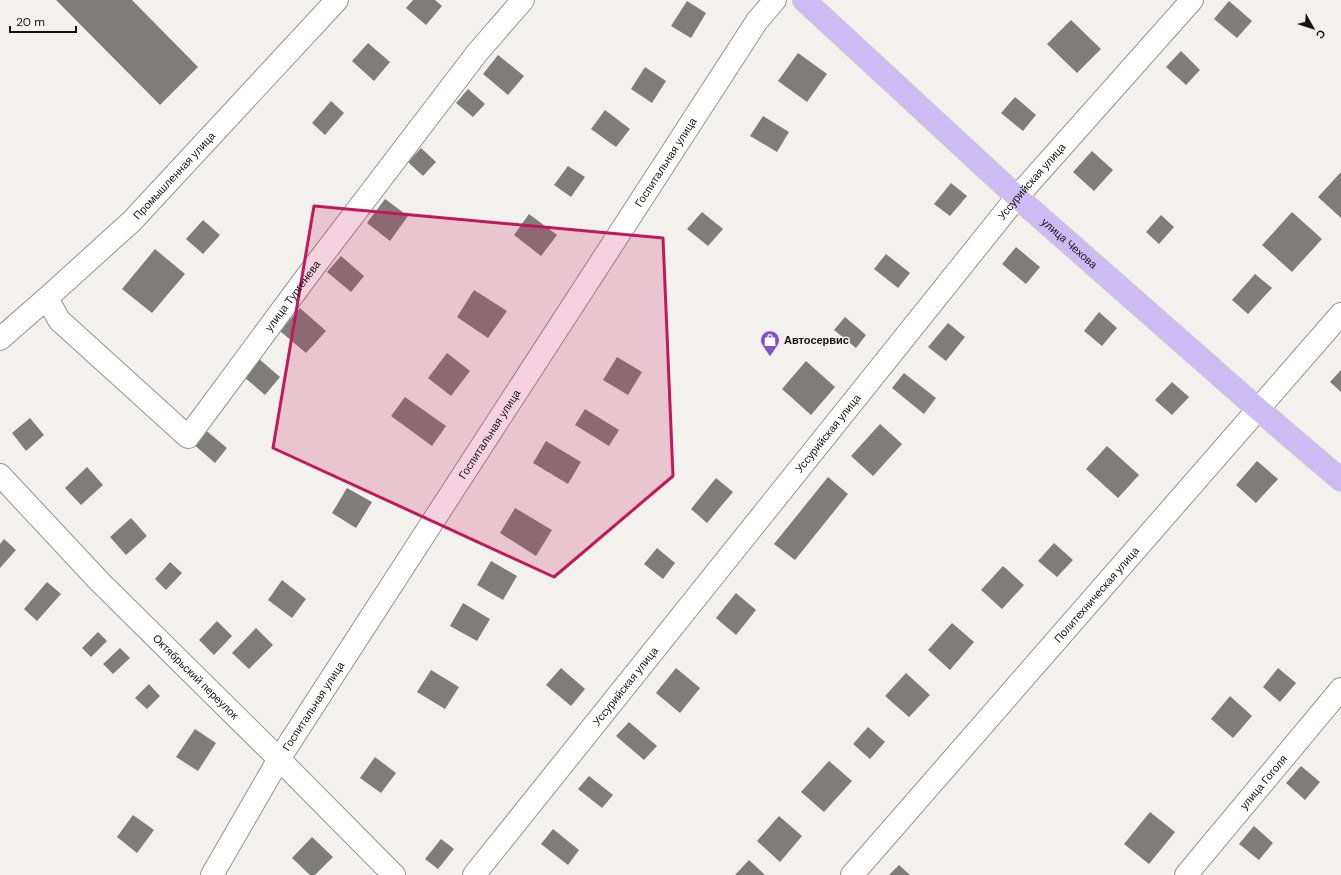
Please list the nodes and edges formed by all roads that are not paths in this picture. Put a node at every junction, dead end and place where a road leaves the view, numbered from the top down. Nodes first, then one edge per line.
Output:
1 (337, 0) edge
2 (523, 0) edge
3 (775, 0) edge
4 (804, 0) edge
5 (1192, 0) edge
6 (1017, 197) junction
7 (47, 298) junction
8 (1341, 314) edge
9 (0, 339) edge
10 (1258, 410) junction
11 (0, 475) edge
12 (1341, 480) edge
13 (1341, 689) edge
14 (279, 759) junction
15 (212, 875) edge
16 (394, 875) edge
17 (474, 875) edge
18 (852, 875) edge
19 (1186, 875) edge

1 - 7 street, Промышленная улица
2 - 7 street, улица Тургенева
3 - 14 street, Госпитальная улица
4 - 6 main road, улица Чехова
5 - 6 street, Уссурийская улица
6 - 10 main road, улица Чехова
6 - 17 street, Уссурийская улица
7 - 9 street, Промышленная улица
8 - 10 street, Политехническая улица
10 - 12 main road, улица Чехова
10 - 18 street, Политехническая улица
11 - 14 street, Октябрьский переулок
13 - 19 street, улица Гоголя
14 - 15 street, Госпитальная улица
14 - 16 street, Октябрьский переулок

